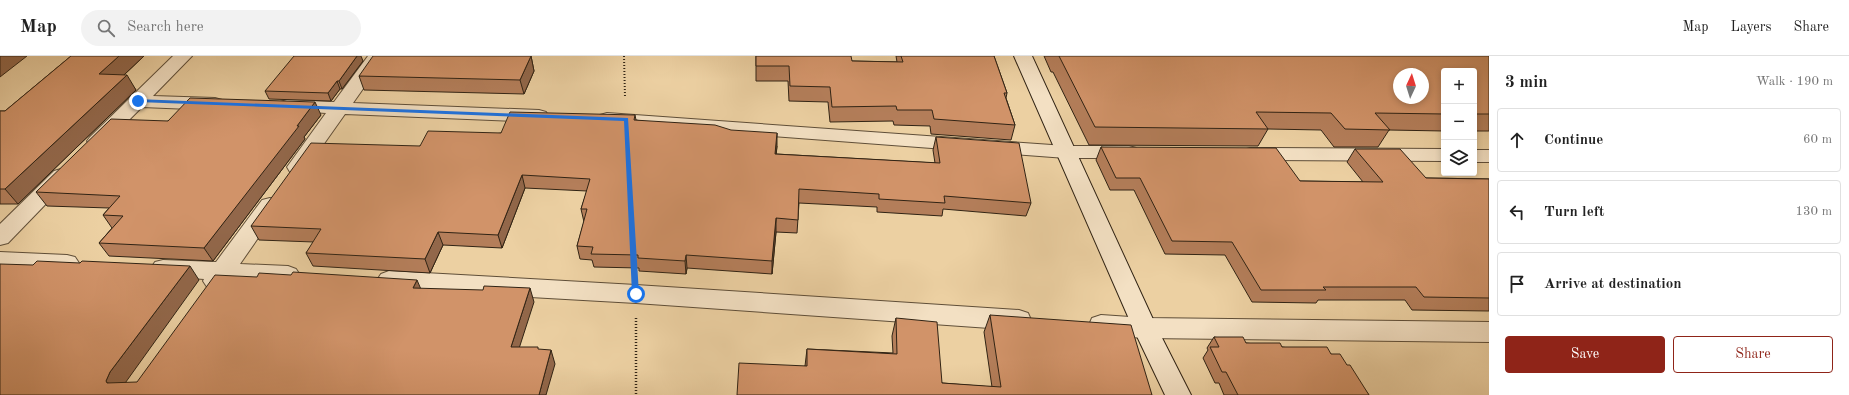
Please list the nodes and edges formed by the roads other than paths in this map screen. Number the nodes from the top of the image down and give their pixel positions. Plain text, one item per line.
1 (183, 56) edge
2 (377, 56) edge
3 (1023, 56) edge
4 (138, 101) junction
5 (231, 104) edge
6 (270, 106) edge
7 (339, 108) junction
8 (556, 117) edge
9 (588, 118) edge
10 (1066, 152) junction
11 (1145, 153) edge
12 (1231, 153) edge
13 (1441, 155) edge
14 (1477, 156) edge
15 (1489, 156) edge
16 (0, 236) edge
17 (0, 260) edge
18 (87, 264) edge
19 (143, 267) edge
20 (222, 271) junction
21 (310, 276) edge
22 (365, 279) edge
23 (204, 296) edge
24 (1042, 321) edge
25 (1082, 324) edge
26 (1146, 328) junction
27 (1489, 332) edge
28 (1178, 395) edge

1 - 4 street
2 - 7 street
3 - 10 street
4 - 5 street
4 - 16 street
6 - 7 street
7 - 8 street
7 - 20 street
9 - 10 street
10 - 11 street
10 - 26 street
12 - 13 street
14 - 15 street
17 - 18 street
19 - 20 street
20 - 21 street
20 - 23 street
22 - 24 street
25 - 26 street
26 - 27 street
26 - 28 street

